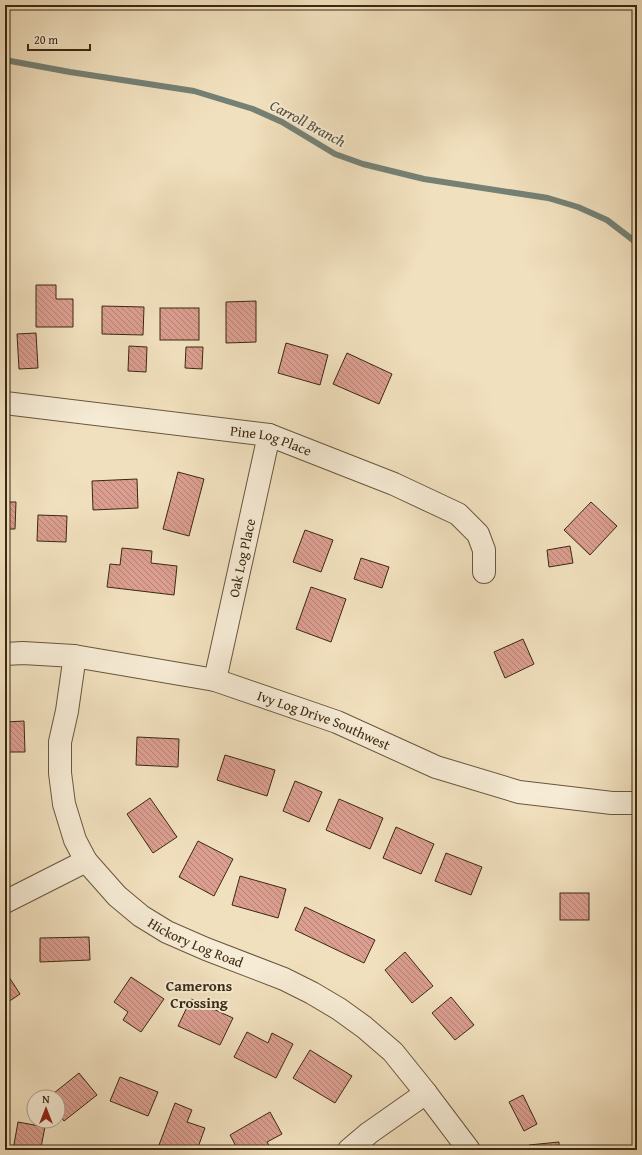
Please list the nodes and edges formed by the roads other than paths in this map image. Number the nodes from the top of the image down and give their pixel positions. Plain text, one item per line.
1 (5, 404) edge
2 (269, 435) junction
3 (484, 572) dead end
4 (5, 654) edge
5 (74, 656) junction
6 (215, 680) junction
7 (637, 803) edge
8 (86, 861) junction
9 (5, 902) edge
10 (426, 1093) junction
11 (349, 1150) edge
12 (469, 1150) edge

1 - 2 street, Pine Log Place
2 - 3 street, Pine Log Place
2 - 6 street, Oak Log Place
4 - 5 street, Ivy Log Drive Southwest
5 - 6 street, Ivy Log Drive Southwest
5 - 8 street, Hickory Log Road
6 - 7 street, Ivy Log Drive Southwest
8 - 9 street
8 - 10 street, Hickory Log Road
10 - 11 street
10 - 12 street, Hickory Log Road

